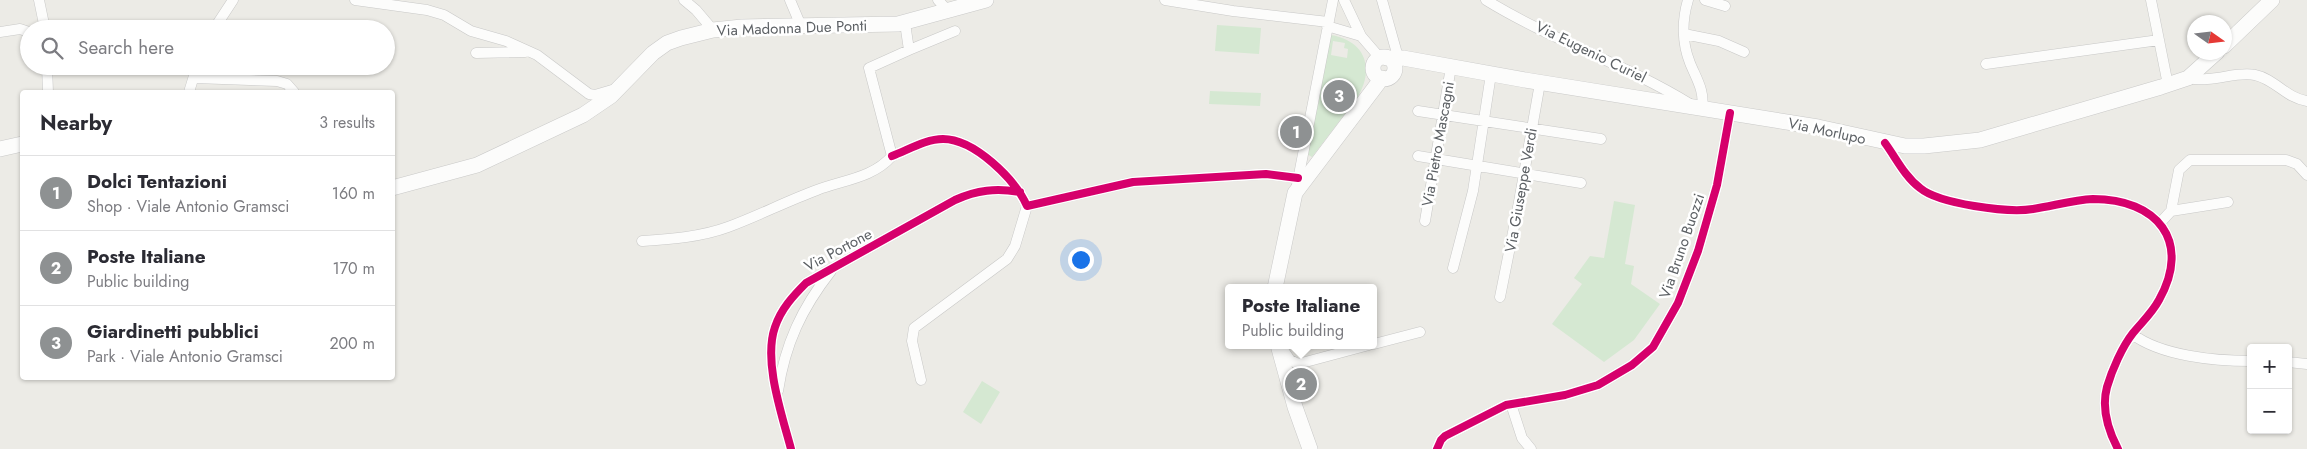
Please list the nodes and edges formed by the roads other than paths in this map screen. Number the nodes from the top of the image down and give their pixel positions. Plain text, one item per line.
1 (39, 0) edge
2 (46, 0) edge
3 (233, 0) edge
4 (355, 0) edge
5 (684, 0) edge
6 (790, 0) edge
7 (986, 0) edge
8 (1165, 0) edge
9 (1382, 0) edge
10 (1486, 0) edge
11 (1501, 0) edge
12 (1688, 0) edge
13 (1705, 0) edge
14 (2151, 0) edge
15 (2272, 0) edge
16 (1345, 3) edge
17 (1332, 4) edge
18 (943, 6) edge
19 (1725, 6) dead end
20 (1514, 14) junction
21 (44, 20) edge
22 (45, 20) edge
23 (220, 20) edge
24 (905, 23) junction
25 (1328, 24) junction
26 (801, 26) junction
27 (20, 30) edge
28 (713, 30) junction
29 (955, 31) dead end
30 (0, 32) edge
31 (1684, 34) junction
32 (1361, 36) junction
33 (2232, 38) edge
34 (2159, 40) junction
35 (909, 50) junction
36 (1744, 52) dead end
37 (476, 53) dead end
38 (537, 55) junction
39 (1388, 58) junction
40 (2209, 60) edge
41 (1422, 62) junction
42 (1986, 64) dead end
43 (1452, 67) junction
44 (1492, 74) junction
45 (47, 75) edge
46 (195, 75) edge
47 (1387, 76) junction
48 (194, 78) junction
49 (2188, 78) junction
50 (1540, 82) junction
51 (2168, 85) junction
52 (620, 88) junction
53 (48, 90) edge
54 (190, 90) edge
55 (292, 90) edge
56 (2307, 101) edge
57 (1698, 108) junction
58 (1418, 112) dead end
59 (1730, 113) junction
60 (1443, 115) junction
61 (1484, 122) junction
62 (1532, 128) junction
63 (1601, 138) dead end
64 (1885, 143) junction
65 (20, 144) edge
66 (0, 149) edge
67 (892, 156) junction
68 (1418, 156) dead end
69 (1436, 159) junction
70 (1477, 166) junction
71 (1524, 174) junction
72 (2307, 174) edge
73 (1581, 183) dead end
74 (1296, 186) junction
75 (395, 187) edge
76 (1020, 192) junction
77 (2228, 202) dead end
78 (1027, 206) junction
79 (2171, 211) junction
80 (1425, 221) dead end
81 (2160, 223) junction
82 (642, 241) dead end
83 (833, 268) junction
84 (1453, 268) dead end
85 (1276, 284) edge
86 (1500, 297) dead end
87 (1420, 332) dead end
88 (2132, 334) junction
89 (1377, 343) edge
90 (1280, 349) edge
91 (1282, 349) edge
92 (1354, 349) edge
93 (2247, 361) edge
94 (2292, 362) edge
95 (2307, 364) edge
96 (921, 380) dead end
97 (778, 397) junction
98 (1512, 404) junction
99 (791, 449) edge
100 (1310, 449) edge
101 (1437, 449) edge
102 (1531, 449) edge
103 (2118, 449) edge

1 - 21 street
2 - 22 street
3 - 23 street
4 - 38 street
5 - 28 street
6 - 26 street
7 - 18 main road, Via Madonna Due Ponti
8 - 25 street
9 - 39 street
10 - 20 street, Via Eugenio Curiel
11 - 20 street
12 - 31 street
13 - 19 street
14 - 34 street
15 - 33 main road
16 - 17 street
16 - 32 street
17 - 25 street
18 - 24 main road, Via Madonna Due Ponti
20 - 57 street, Via Eugenio Curiel
24 - 26 main road, Via Madonna Due Ponti
24 - 35 street
25 - 32 street
25 - 74 street
26 - 28 main road, Via Madonna Due Ponti
27 - 30 street
28 - 52 main road, Via Madonna Due Ponti
29 - 35 street
31 - 36 street
31 - 57 street
32 - 39 street
34 - 42 street
34 - 51 street
35 - 67 street
37 - 38 street
38 - 52 street
39 - 41 main road, Via Morlupo
39 - 47 main road
40 - 49 main road, Via Morlupo
41 - 43 main road, Via Morlupo
41 - 47 main road
43 - 44 main road, Via Morlupo
43 - 60 street, Via Pietro Mascagni
44 - 50 main road, Via Morlupo
44 - 61 street
45 - 53 street
46 - 48 street
47 - 74 main road
48 - 54 street
48 - 55 street
49 - 51 main road, Via Morlupo
49 - 56 street
50 - 57 main road, Via Morlupo
50 - 62 street, Via Giuseppe Verdi
51 - 64 main road, Via Morlupo
52 - 75 main road, Via Madonna Due Ponti
57 - 59 main road, Via Morlupo
58 - 60 street
59 - 64 main road, Via Morlupo
59 - 98 street, Via Bruno Buozzi
60 - 61 street
60 - 69 street, Via Pietro Mascagni
61 - 62 street
61 - 70 street
62 - 63 street
62 - 71 street, Via Giuseppe Verdi
64 - 81 street
65 - 66 main road
67 - 76 street
67 - 82 street
68 - 69 street
69 - 70 street
69 - 80 street, Via Pietro Mascagni
70 - 71 street
70 - 84 street
71 - 73 street
71 - 86 street, Via Giuseppe Verdi
72 - 79 street
74 - 78 street
74 - 85 main road
76 - 78 street
76 - 83 street, Via Portone
77 - 79 street
78 - 96 street
79 - 81 street
81 - 88 street
83 - 97 street
83 - 97 street, Via Portone
87 - 89 street
88 - 93 street
88 - 103 street
90 - 100 main road
91 - 92 street
94 - 95 street
97 - 99 street, Via Portone
98 - 101 street, Via Bruno Buozzi
98 - 102 street

